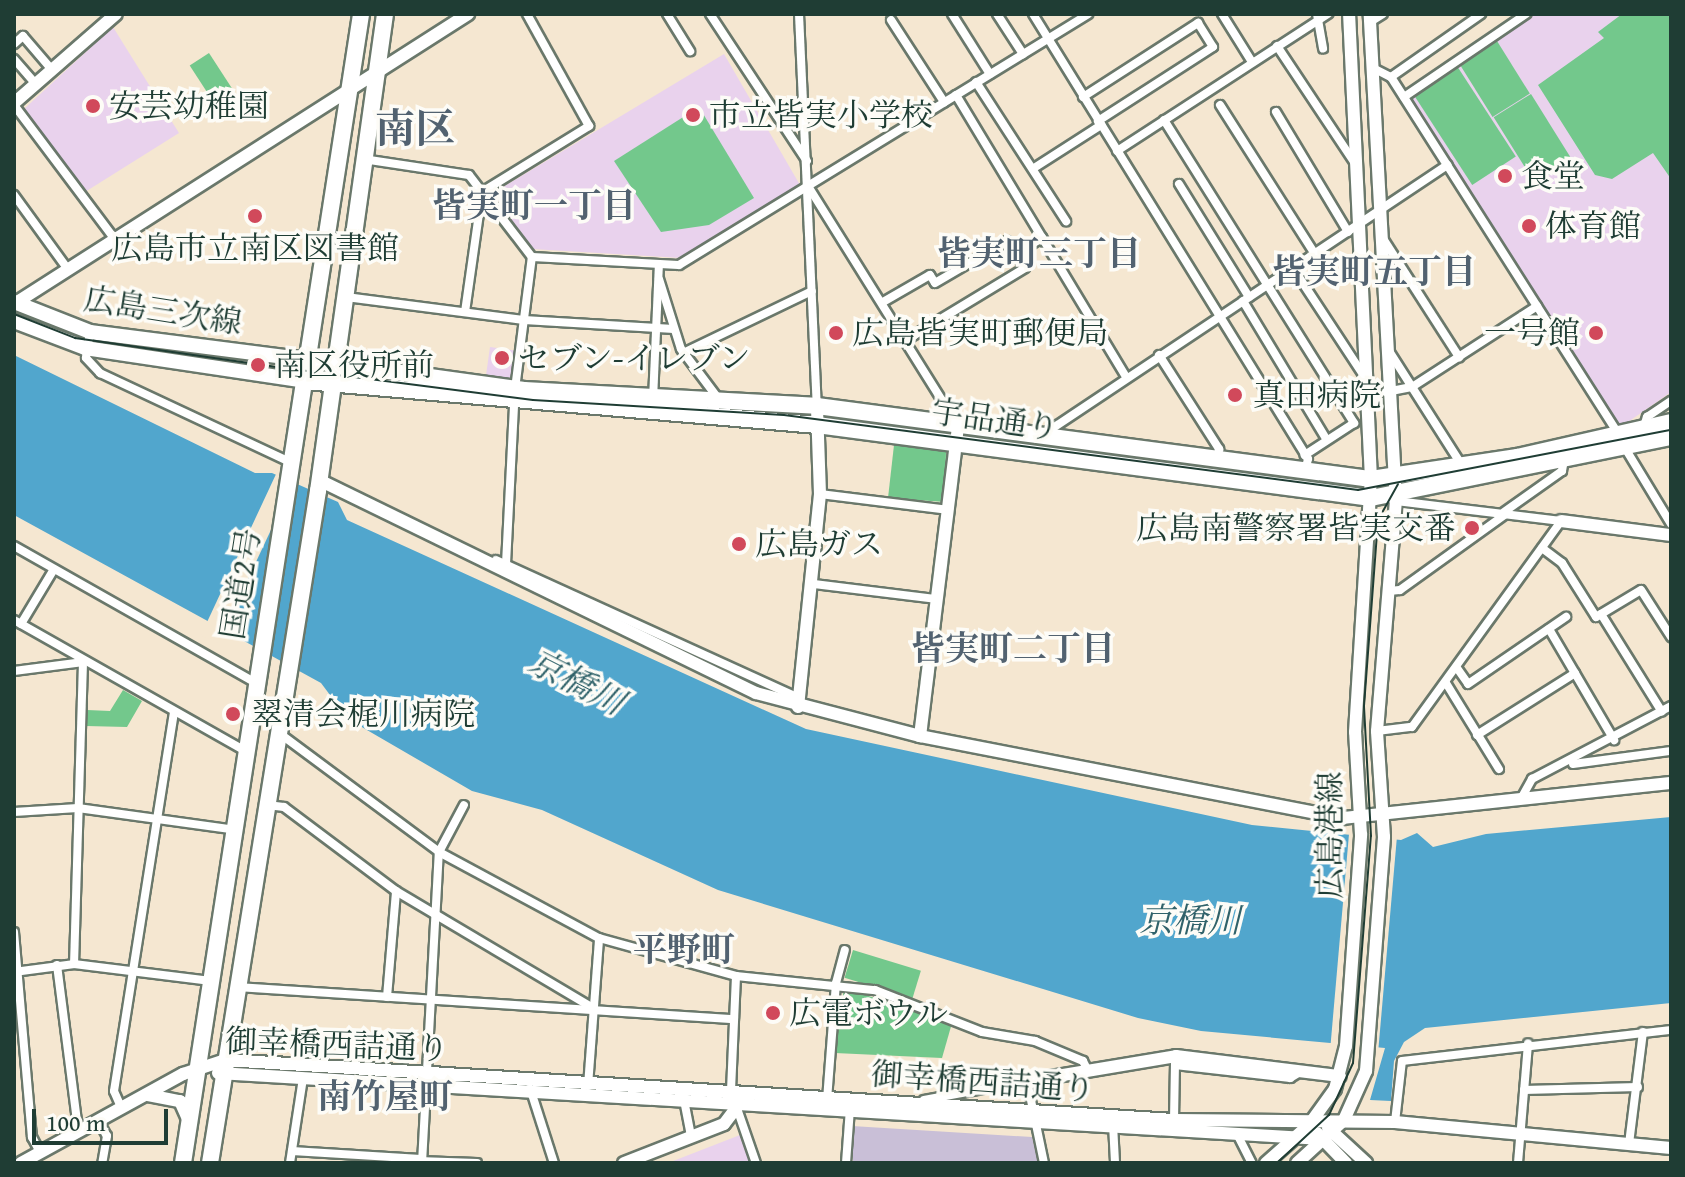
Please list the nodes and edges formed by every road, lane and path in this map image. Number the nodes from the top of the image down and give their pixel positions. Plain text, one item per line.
1 (116, 14) edge
2 (361, 14) edge
3 (385, 14) edge
4 (468, 14) edge
5 (527, 14) edge
6 (667, 14) edge
7 (710, 14) edge
8 (799, 14) edge
9 (952, 14) edge
10 (997, 14) edge
11 (1033, 14) edge
12 (1087, 14) edge
13 (1222, 14) edge
14 (1328, 14) edge
15 (1349, 14) edge
16 (1383, 14) edge
17 (1481, 14) edge
18 (1526, 14) edge
19 (1318, 17) edge
20 (1370, 18) edge
21 (891, 20) dead end
22 (1049, 39) junction
23 (14, 44) edge
24 (1277, 46) junction
25 (1323, 48) dead end
26 (690, 51) dead end
27 (1023, 54) junction
28 (14, 59) edge
29 (1252, 62) junction
30 (1373, 68) junction
31 (52, 70) junction
32 (376, 73) junction
33 (990, 74) junction
34 (1391, 77) junction
35 (32, 80) dead end
36 (976, 82) junction
37 (349, 91) junction
38 (956, 95) junction
39 (1083, 97) junction
40 (1404, 97) junction
41 (944, 102) junction
42 (14, 104) edge
43 (1220, 105) dead end
44 (1276, 112) dead end
45 (1164, 120) junction
46 (1099, 123) junction
47 (1117, 151) junction
48 (363, 159) junction
49 (807, 161) junction
50 (1357, 165) junction
51 (1448, 165) junction
52 (1034, 168) junction
53 (1179, 184) dead end
54 (808, 186) junction
55 (482, 192) junction
56 (14, 195) edge
57 (1379, 212) junction
58 (1066, 221) dead end
59 (1360, 225) junction
60 (1348, 232) junction
61 (1379, 235) junction
62 (114, 238) junction
63 (1042, 238) junction
64 (1016, 254) junction
65 (1315, 254) junction
66 (532, 257) junction
67 (659, 265) junction
68 (67, 268) junction
69 (1293, 268) junction
70 (659, 279) junction
71 (1269, 284) junction
72 (812, 291) junction
73 (341, 297) junction
74 (1246, 299) junction
75 (883, 302) junction
76 (14, 303) edge
77 (1537, 306) junction
78 (465, 312) junction
79 (1221, 316) junction
80 (524, 320) junction
81 (14, 321) edge
82 (657, 328) junction
83 (674, 329) junction
84 (90, 332) junction
85 (906, 340) junction
86 (1384, 344) junction
87 (85, 348) junction
88 (683, 353) junction
89 (1159, 355) junction
90 (1459, 357) junction
91 (308, 360) junction
92 (331, 363) junction
93 (1126, 377) junction
94 (1366, 379) junction
95 (305, 381) junction
96 (330, 383) junction
97 (1412, 387) junction
98 (1386, 392) junction
99 (514, 397) junction
100 (720, 401) junction
101 (1671, 401) edge
102 (653, 406) junction
103 (817, 406) junction
104 (1671, 422) edge
105 (817, 425) junction
106 (1643, 430) junction
107 (957, 434) junction
108 (1671, 437) edge
109 (1042, 438) junction
110 (1327, 440) junction
111 (1622, 442) junction
112 (1305, 455) junction
113 (1564, 460) junction
114 (1217, 461) junction
115 (1463, 466) junction
116 (288, 469) junction
117 (1305, 472) junction
118 (1371, 479) junction
119 (319, 486) junction
120 (1393, 491) junction
121 (349, 493) junction
122 (820, 494) junction
123 (1371, 498) junction
124 (949, 510) junction
125 (1505, 513) junction
126 (1561, 521) junction
127 (1671, 524) edge
128 (1671, 535) edge
129 (14, 546) edge
130 (1542, 548) junction
131 (506, 564) junction
132 (54, 569) junction
133 (814, 584) junction
134 (1388, 591) junction
135 (937, 599) junction
136 (1601, 614) junction
137 (1566, 617) dead end
138 (18, 622) edge
139 (1549, 629) junction
140 (1671, 637) edge
141 (83, 662) junction
142 (1457, 668) junction
143 (14, 671) edge
144 (1575, 673) junction
145 (254, 682) junction
146 (1446, 683) junction
147 (798, 702) junction
148 (1671, 706) edge
149 (1662, 712) junction
150 (174, 714) junction
151 (1377, 731) junction
152 (278, 732) junction
153 (1477, 735) junction
154 (920, 736) junction
155 (1614, 740) junction
156 (1671, 751) edge
157 (249, 753) junction
158 (1566, 765) junction
159 (1499, 769) dead end
160 (1671, 783) edge
161 (1522, 797) junction
162 (264, 804) junction
163 (464, 805) dead end
164 (78, 808) junction
165 (14, 812) edge
166 (1384, 816) junction
167 (1361, 817) junction
168 (156, 819) junction
169 (238, 830) junction
170 (439, 852) junction
171 (396, 891) junction
172 (436, 914) junction
173 (14, 932) edge
174 (599, 938) junction
175 (845, 950) dead end
176 (74, 964) junction
177 (57, 965) junction
178 (132, 969) junction
179 (16, 972) edge
180 (736, 976) junction
181 (211, 981) junction
182 (836, 983) junction
183 (236, 987) junction
184 (387, 997) junction
185 (428, 1000) junction
186 (594, 1008) junction
187 (734, 1019) junction
188 (1671, 1030) edge
189 (1643, 1032) junction
190 (1528, 1043) junction
191 (1175, 1060) junction
192 (225, 1067) junction
193 (199, 1070) junction
194 (1088, 1071) junction
195 (1340, 1076) junction
196 (303, 1078) junction
197 (422, 1078) junction
198 (1027, 1081) junction
199 (531, 1085) junction
200 (1638, 1087) junction
201 (588, 1089) junction
202 (1524, 1090) junction
203 (731, 1091) junction
204 (145, 1095) junction
205 (684, 1100) junction
206 (912, 1103) junction
207 (739, 1104) junction
208 (827, 1104) junction
209 (850, 1105) junction
210 (121, 1107) junction
211 (1029, 1111) junction
212 (98, 1120) junction
213 (1174, 1120) junction
214 (1344, 1120) junction
215 (1113, 1122) junction
216 (1395, 1122) junction
217 (1040, 1124) junction
218 (1309, 1125) junction
219 (1334, 1129) junction
220 (78, 1130) junction
221 (189, 1130) junction
222 (1519, 1131) junction
223 (1238, 1136) junction
224 (691, 1137) junction
225 (1294, 1138) junction
226 (1322, 1139) junction
227 (1629, 1144) junction
228 (1671, 1148) edge
229 (292, 1151) junction
230 (40, 1152) junction
231 (419, 1162) edge
232 (21, 1163) edge
233 (102, 1163) edge
234 (183, 1163) edge
235 (210, 1163) edge
236 (290, 1163) edge
237 (477, 1163) edge
238 (554, 1163) edge
239 (624, 1163) edge
240 (756, 1163) edge
241 (846, 1163) edge
242 (1044, 1163) edge
243 (1115, 1163) edge
244 (1252, 1163) edge
245 (1266, 1163) edge
246 (1297, 1163) edge
247 (1346, 1163) edge
248 (1366, 1163) edge
249 (1518, 1163) edge

1 - 31 street
2 - 37 highway, 国道2号
3 - 32 highway, 国道2号
4 - 32 street
5 - 55 street
6 - 26 street
7 - 49 street
8 - 49 street
9 - 33 street
10 - 27 street
11 - 22 street
12 - 22 street
13 - 29 street
14 - 19 street
15 - 50 street, 広島港線
16 - 20 street
17 - 34 street
18 - 40 street
19 - 24 street
19 - 25 street
20 - 30 street, 広島港線
21 - 41 street
22 - 27 street
22 - 39 street
23 - 31 street
24 - 29 street
24 - 50 street
27 - 33 street
28 - 35 street
29 - 45 street
30 - 34 street
30 - 57 street, 広島港線
31 - 42 street
32 - 37 street
32 - 48 highway, 国道2号
33 - 36 street
34 - 40 street
36 - 38 street
36 - 52 street
37 - 62 street
37 - 91 highway, 国道2号
38 - 41 street
38 - 63 street
39 - 46 street
39 - 46 street
40 - 51 street
41 - 54 street
42 - 62 street
43 - 65 street
44 - 60 street
45 - 47 street
45 - 71 street
46 - 47 street
46 - 52 street
47 - 79 street
48 - 55 street
48 - 73 highway, 国道2号
49 - 54 street
50 - 59 street, 広島港線
51 - 57 street
51 - 77 street
52 - 58 street
53 - 74 street
54 - 67 street
54 - 72 street
54 - 75 street
55 - 66 street
55 - 78 street
56 - 68 street
57 - 59 street
57 - 61 street, 広島港線
59 - 60 street
59 - 94 street, 広島港線
60 - 65 street
61 - 86 street, 広島港線
61 - 90 street
62 - 68 street
63 - 64 street
63 - 93 street
64 - 75 street
64 - 85 street
65 - 69 street
66 - 67 street
66 - 80 street
67 - 70 street
68 - 76 street
69 - 71 street
69 - 94 street
70 - 82 street
70 - 83 street
71 - 74 street
71 - 110 street
72 - 88 street
72 - 103 street
73 - 78 street
73 - 92 highway, 国道2号
74 - 79 street
74 - 110 street
75 - 85 street
76 - 84 main road, 広島三次線
77 - 90 street
77 - 111 street
78 - 80 street
79 - 89 street
79 - 112 street
80 - 82 street
80 - 99 street
81 - 87 main road, 広島三次線
82 - 83 street
82 - 102 street
83 - 88 street
84 - 87 street
84 - 91 main road, 広島三次線
85 - 107 street
86 - 97 street
86 - 98 street, 広島港線
87 - 95 main road, 広島三次線
87 - 116 street
88 - 100 street
89 - 93 street
89 - 114 street
90 - 97 street
91 - 92 highway, 宇品通り
91 - 95 highway, 国道2号
92 - 96 highway, 国道2号
92 - 99 highway, 宇品通り
93 - 109 street
94 - 118 street, 広島港線
95 - 96 highway, 宇品通り
95 - 116 highway, 国道2号
96 - 99 highway, 宇品通り
96 - 119 highway, 国道2号
97 - 98 street
97 - 115 street
98 - 120 street, 広島港線
99 - 102 highway, 宇品通り
99 - 131 street
100 - 102 highway, 宇品通り
100 - 103 highway, 宇品通り
101 - 106 street
102 - 105 highway, 宇品通り
103 - 105 street
103 - 107 highway, 宇品通り
104 - 106 highway, 宇品通り
105 - 107 highway, 宇品通り
105 - 122 street
106 - 111 highway, 宇品通り
107 - 109 highway, 宇品通り
107 - 123 highway, 宇品通り
107 - 124 street
108 - 111 highway, 宇品通り
109 - 114 highway, 宇品通り
110 - 112 street
111 - 113 highway, 宇品通り
111 - 115 highway, 宇品通り
111 - 127 street
112 - 117 street
113 - 120 highway, 宇品通り
113 - 125 street
114 - 117 highway, 宇品通り
115 - 120 highway, 宇品通り
116 - 145 highway, 国道2号
117 - 118 highway, 宇品通り
118 - 120 highway, 宇品通り
118 - 123 street, 広島港線
119 - 121 street
119 - 152 highway, 国道2号
120 - 123 highway, 宇品通り
120 - 125 street
120 - 134 street, 広島港線
121 - 131 street
121 - 147 street
122 - 124 street
122 - 133 street
123 - 167 street, 広島港線
124 - 135 street
125 - 126 street
125 - 134 street
126 - 128 street
126 - 130 street
129 - 132 street
130 - 136 street
130 - 142 street
131 - 147 street
132 - 138 street
132 - 145 street
133 - 135 street
133 - 147 street
134 - 151 street, 広島港線
135 - 154 street
136 - 140 street
136 - 149 street
137 - 139 street
138 - 141 street
139 - 142 street
139 - 144 street
141 - 143 street
141 - 150 street
141 - 164 street
142 - 146 street
144 - 153 street
144 - 155 street
145 - 157 highway, 国道2号
146 - 151 street
146 - 153 street
147 - 154 street
148 - 149 street
149 - 155 street
150 - 157 street
150 - 168 street
151 - 166 street, 広島港線
152 - 162 highway, 国道2号
152 - 170 street
153 - 159 street
154 - 167 street
155 - 158 street
156 - 158 street
157 - 169 highway, 国道2号
158 - 161 street
160 - 161 street
161 - 166 street
162 - 171 street
162 - 183 highway, 国道2号
163 - 170 street
164 - 165 street
164 - 168 street
164 - 176 street
166 - 167 street
166 - 214 street, 広島港線
167 - 195 street, 広島港線
168 - 169 street
168 - 178 street
169 - 181 highway, 国道2号
170 - 172 street
170 - 174 street
171 - 172 street
171 - 184 street
172 - 185 street
172 - 186 street
173 - 179 street
174 - 180 street
174 - 186 street
175 - 182 street
176 - 177 street
176 - 178 street
177 - 179 street
177 - 220 street
178 - 181 street
178 - 210 street
179 - 230 street
180 - 182 street
180 - 187 street
181 - 193 highway, 国道2号
182 - 194 street
182 - 208 street
183 - 184 street
183 - 192 highway, 国道2号
184 - 185 street
185 - 186 street
185 - 197 street
186 - 187 street
186 - 201 street
187 - 203 street
188 - 189 street
189 - 190 street
189 - 200 street
190 - 202 street
190 - 216 street
191 - 194 street
191 - 195 street
191 - 213 street
192 - 193 street, 御幸橋西詰通り
192 - 196 street, 御幸橋西詰通り
192 - 197 street, 御幸橋西詰通り
192 - 235 highway, 国道2号
193 - 204 street, 御幸橋西詰通り
193 - 221 highway, 国道2号
194 - 198 street
195 - 218 street, 広島港線
196 - 197 street, 御幸橋西詰通り
196 - 229 street
197 - 199 street, 御幸橋西詰通り
197 - 231 street
198 - 206 street
198 - 211 street
199 - 201 street, 御幸橋西詰通り
199 - 238 street
200 - 202 street
200 - 227 street
201 - 203 street, 御幸橋西詰通り
201 - 205 street, 御幸橋西詰通り
202 - 222 street
203 - 207 street
203 - 208 street, 御幸橋西詰通り
204 - 210 street, 御幸橋西詰通り
204 - 221 street
205 - 207 street, 御幸橋西詰通り
205 - 224 street
206 - 209 street, 御幸橋西詰通り
206 - 211 street, 御幸橋西詰通り
207 - 208 street, 御幸橋西詰通り
207 - 224 street
207 - 240 street
208 - 209 street, 御幸橋西詰通り
209 - 217 street, 御幸橋西詰通り
209 - 241 street
210 - 212 street, 御幸橋西詰通り
211 - 215 street, 御幸橋西詰通り
211 - 217 street
212 - 220 street, 御幸橋西詰通り
212 - 233 street
213 - 215 street, 御幸橋西詰通り
213 - 218 street, 御幸橋西詰通り
214 - 216 street
214 - 218 street
214 - 219 street, 広島港線
215 - 217 street, 御幸橋西詰通り
215 - 223 street, 御幸橋西詰通り
215 - 243 street
216 - 222 street
217 - 242 street
218 - 219 street
218 - 225 street, 広島港線
218 - 226 street
219 - 226 street, 広島港線
219 - 248 street
220 - 230 street, 御幸橋西詰通り
221 - 234 highway, 国道2号
222 - 227 street
222 - 249 street
223 - 225 street, 御幸橋西詰通り
223 - 244 street
224 - 239 street
225 - 226 street, 御幸橋西詰通り
225 - 245 street, 広島港線
226 - 246 street, 広島港線
226 - 247 street
227 - 228 street
229 - 231 street
229 - 236 street
230 - 232 street, 御幸橋西詰通り
231 - 237 street

